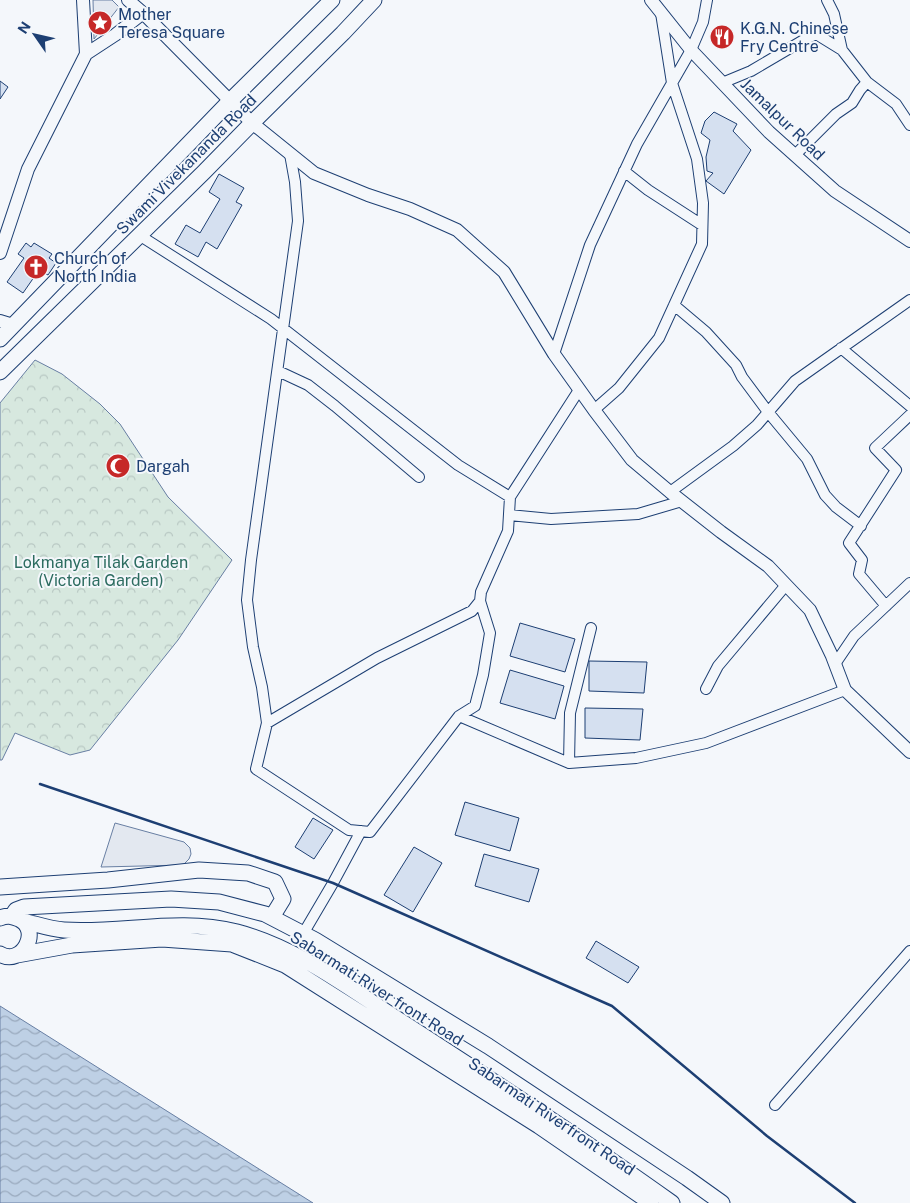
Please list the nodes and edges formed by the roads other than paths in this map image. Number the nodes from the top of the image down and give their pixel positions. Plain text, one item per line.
1 (83, 0) edge
2 (332, 0) edge
3 (374, 0) edge
4 (651, 0) edge
5 (707, 0) edge
6 (827, 0) edge
7 (133, 1) edge
8 (144, 13) junction
9 (661, 14) junction
10 (691, 50) junction
11 (842, 50) junction
12 (86, 54) junction
13 (868, 82) junction
14 (672, 83) junction
15 (722, 83) junction
16 (230, 101) junction
17 (252, 123) junction
18 (910, 125) edge
19 (290, 154) junction
20 (795, 155) junction
21 (624, 171) junction
22 (702, 225) junction
23 (139, 236) junction
24 (910, 242) edge
25 (0, 253) edge
26 (910, 300) edge
27 (674, 305) junction
28 (6, 323) edge
29 (284, 329) junction
30 (0, 339) edge
31 (841, 348) junction
32 (554, 354) junction
33 (278, 371) junction
34 (0, 372) edge
35 (579, 390) junction
36 (910, 406) edge
37 (594, 410) junction
38 (768, 412) junction
39 (910, 415) edge
40 (419, 477) dead end
41 (670, 492) junction
42 (510, 497) junction
43 (682, 501) junction
44 (509, 514) junction
45 (861, 526) junction
46 (910, 583) edge
47 (786, 585) junction
48 (480, 601) junction
49 (886, 606) junction
50 (591, 628) dead end
51 (835, 664) junction
52 (706, 689) dead end
53 (845, 690) junction
54 (459, 716) junction
55 (267, 723) junction
56 (910, 752) edge
57 (569, 763) junction
58 (361, 831) junction
59 (0, 886) edge
60 (8, 917) edge
61 (272, 918) junction
62 (303, 934) junction
63 (910, 951) edge
64 (0, 954) edge
65 (17, 955) junction
66 (775, 1105) dead end
67 (651, 1203) edge
68 (672, 1203) edge
69 (722, 1203) edge

1 - 12 street
2 - 16 main road
3 - 17 main road, Swami Vivekananda Road
4 - 9 street, Jamalpur Road
5 - 10 street
6 - 11 street
7 - 8 street
8 - 12 street
8 - 16 street
9 - 10 street, Jamalpur Road
9 - 14 street
10 - 14 street
10 - 15 street, Jamalpur Road
11 - 13 street
11 - 15 street
12 - 25 street
13 - 18 street
13 - 20 street
14 - 21 street
14 - 22 street
15 - 20 street, Jamalpur Road
16 - 17 street
16 - 28 main road
17 - 19 street
17 - 23 main road, Swami Vivekananda Road
19 - 29 street
19 - 32 street
20 - 24 street, Jamalpur Road
21 - 22 street
21 - 32 street
22 - 27 street
23 - 29 street
23 - 34 main road, Swami Vivekananda Road
26 - 31 street
27 - 37 street
27 - 38 street
28 - 30 main road
29 - 33 street
29 - 42 street
31 - 36 street
31 - 38 street
32 - 35 street
33 - 40 street
33 - 55 street
35 - 37 street
35 - 42 street
37 - 41 street
38 - 41 street
38 - 45 street
39 - 45 street
41 - 43 street
42 - 44 street
43 - 44 street
43 - 47 street
44 - 48 street
45 - 49 street
46 - 49 street
47 - 51 street
47 - 52 street
48 - 54 street
48 - 55 street
49 - 51 street
50 - 57 street
51 - 53 street
53 - 56 street
53 - 57 street
54 - 57 street
54 - 58 street
55 - 58 street
58 - 62 street
59 - 61 main road
60 - 61 main road
60 - 65 main road
60 - 68 main road, Sabarmati River front Road
61 - 62 main road
62 - 69 main road
63 - 66 street
64 - 65 main road, Sabarmati Riverfront Road
65 - 67 main road, Sabarmati Riverfront Road

